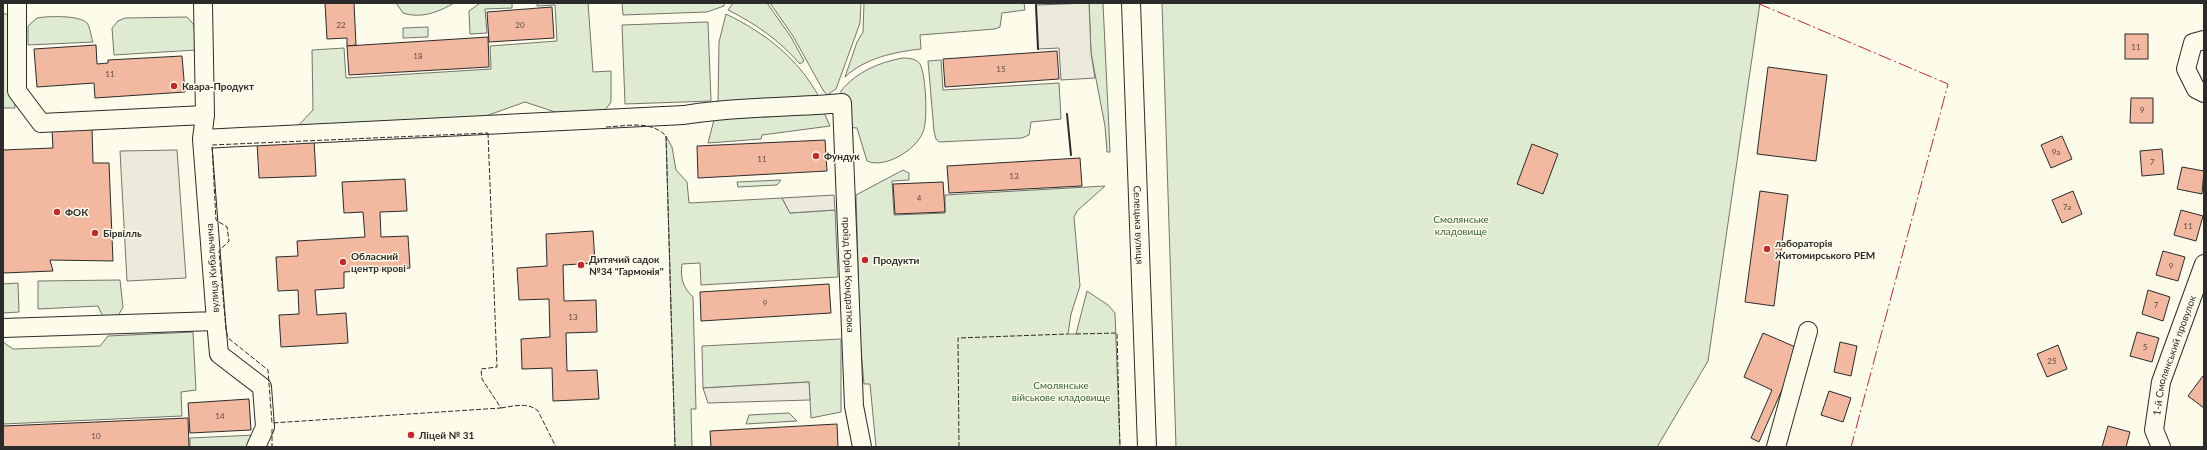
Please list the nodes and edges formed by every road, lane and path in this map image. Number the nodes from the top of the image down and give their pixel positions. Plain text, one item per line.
1 (17, 3) edge
2 (203, 3) edge
3 (1131, 3) edge
4 (2204, 40) edge
5 (2204, 92) edge
6 (205, 115) junction
7 (202, 139) junction
8 (2204, 264) edge
9 (216, 321) junction
10 (3, 328) edge
11 (1808, 331) dead end
12 (256, 447) edge
13 (862, 447) edge
14 (1147, 447) edge
15 (1776, 447) edge
16 (2161, 447) edge

1 - 6 street
2 - 6 street, вулиця Кибальчича
3 - 14 street, Селецька вулиця
4 - 5 street
6 - 7 street, вулиця Кибальчича
7 - 9 street, вулиця Кибальчича
7 - 13 street, проїзд Юрія Кондратюка
8 - 16 street, 1-й Смолянський провулок
9 - 10 street, вулиця Кибальчича
9 - 12 street
11 - 15 street

